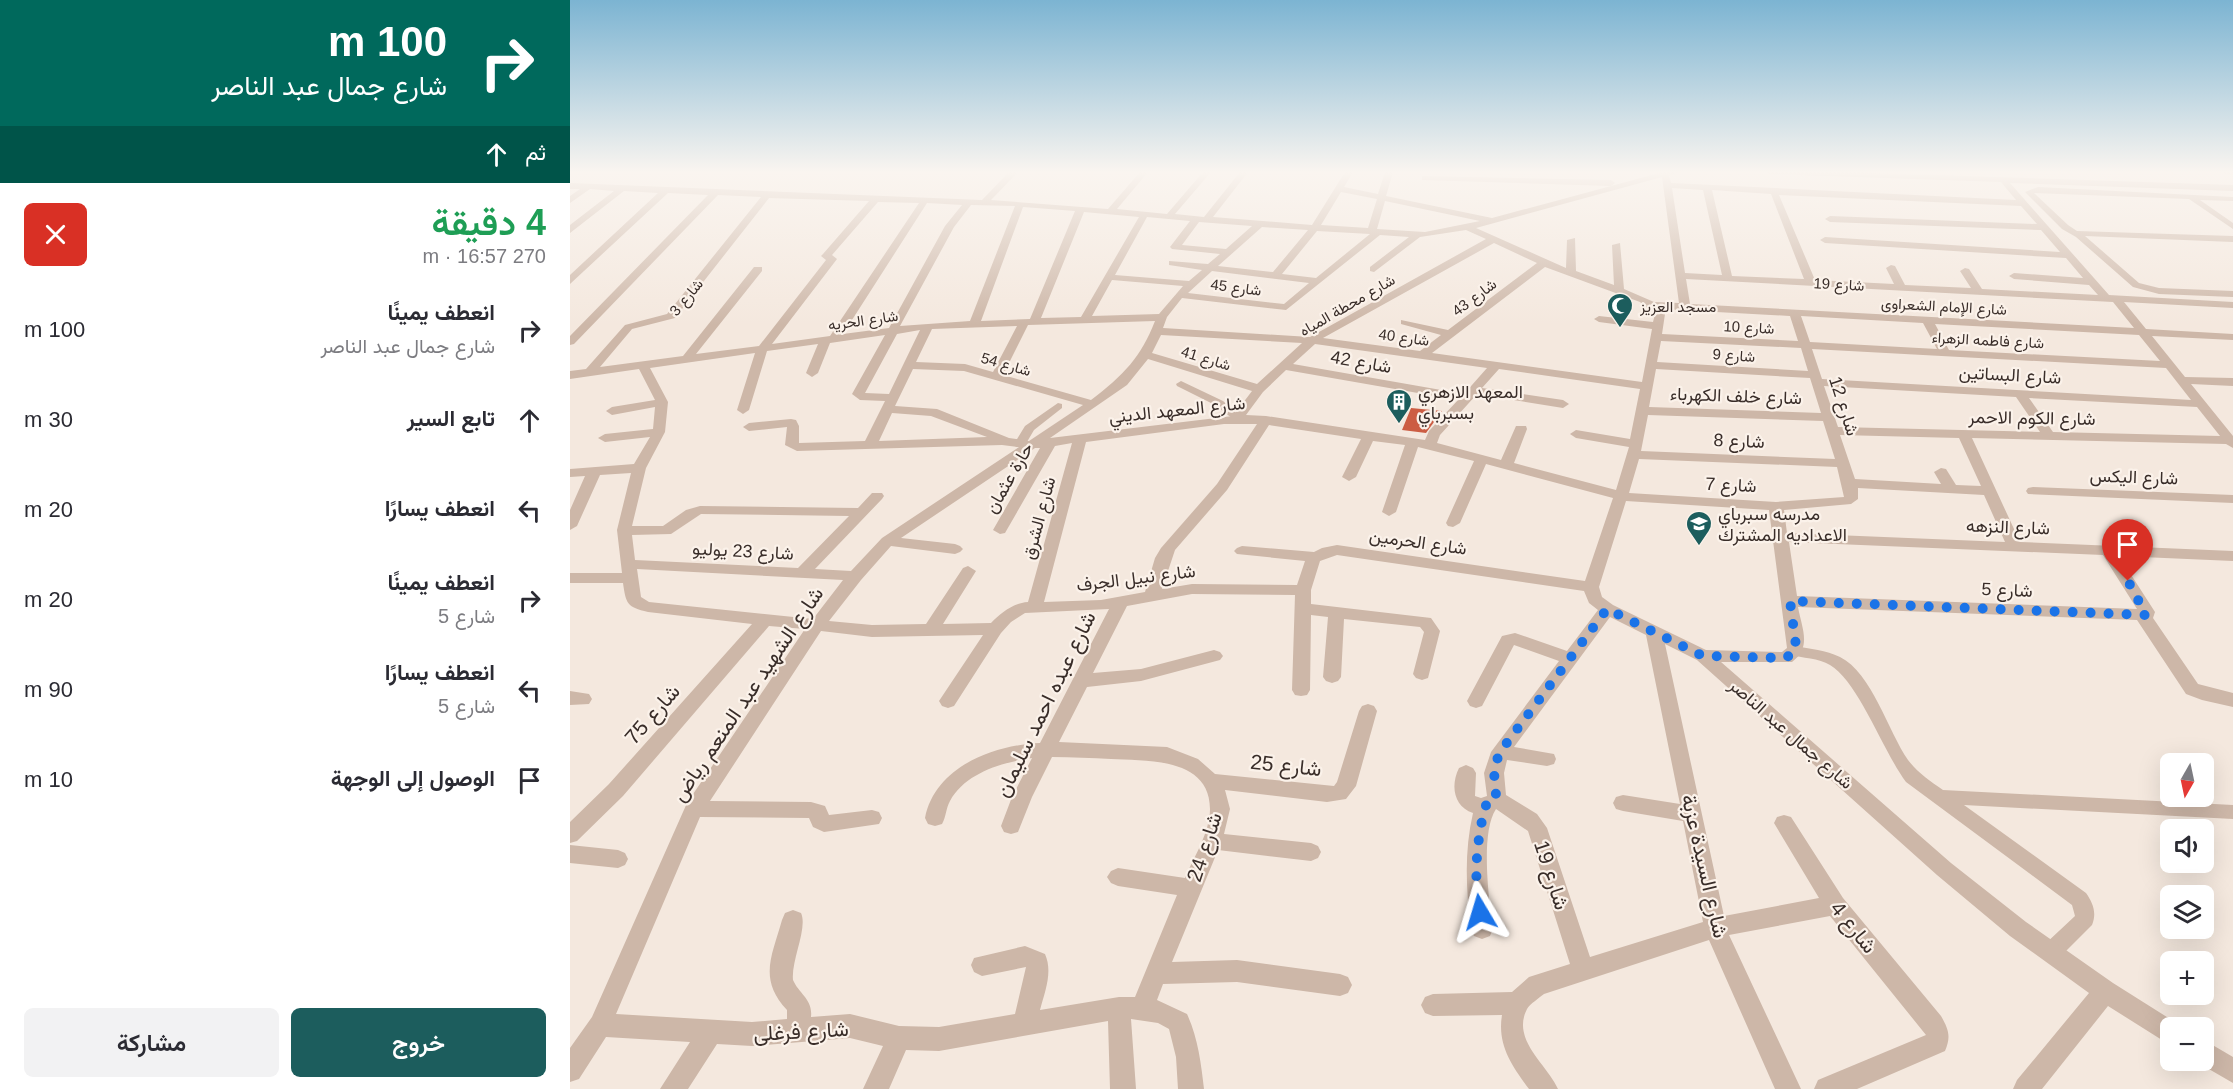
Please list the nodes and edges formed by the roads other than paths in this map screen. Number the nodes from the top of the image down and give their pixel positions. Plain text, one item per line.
1 (631, 223) edge
2 (686, 223) edge
3 (745, 223) edge
4 (855, 223) edge
5 (909, 223) edge
6 (952, 223) edge
7 (1013, 223) edge
8 (1073, 223) edge
9 (1139, 223) edge
10 (1198, 223) edge
11 (1249, 223) edge
12 (1318, 223) edge
13 (1377, 223) edge
14 (1483, 223) edge
15 (1675, 223) edge
16 (1715, 223) edge
17 (1787, 223) edge
18 (1946, 223) edge
19 (2040, 223) edge
20 (2061, 223) edge
21 (1260, 224) junction
22 (2043, 226) junction
23 (1315, 227) junction
24 (1467, 227) junction
25 (1375, 231) junction
26 (1417, 235) junction
27 (2086, 236) junction
28 (1492, 240) junction
29 (1572, 240) dead end
30 (1825, 240) dead end
31 (2229, 241) edge
32 (1617, 245) dead end
33 (1227, 252) junction
34 (2100, 254) junction
35 (2068, 255) junction
36 (1172, 262) dead end
37 (1544, 263) junction
38 (1210, 267) junction
39 (1374, 268) dead end
40 (1891, 268) dead end
41 (758, 269) dead end
42 (1965, 271) dead end
43 (1571, 273) junction
44 (1109, 276) junction
45 (1275, 276) junction
46 (1681, 276) junction
47 (2014, 276) dead end
48 (1728, 278) junction
49 (570, 281) edge
50 (1318, 281) junction
51 (2091, 282) junction
52 (1811, 283) junction
53 (1190, 284) junction
54 (1901, 287) junction
55 (1619, 291) junction
56 (1978, 291) junction
57 (2233, 294) edge
58 (1179, 295) junction
59 (2111, 299) junction
60 (1649, 302) junction
61 (2233, 305) edge
62 (1685, 306) junction
63 (1795, 313) junction
64 (1161, 316) junction
65 (1085, 319) junction
66 (1599, 319) dead end
67 (1927, 320) junction
68 (1030, 321) junction
69 (1405, 322) dead end
70 (975, 323) junction
71 (928, 326) junction
72 (895, 330) junction
73 (1155, 331) junction
74 (1657, 332) junction
75 (2143, 332) junction
76 (1450, 334) junction
77 (2233, 337) edge
78 (830, 339) junction
79 (1312, 340) junction
80 (570, 342) edge
81 (1805, 344) junction
82 (762, 349) junction
83 (1945, 352) junction
84 (1146, 355) junction
85 (1422, 355) junction
86 (684, 361) junction
87 (909, 365) junction
88 (1496, 365) junction
89 (1651, 365) junction
90 (2170, 365) junction
91 (643, 366) junction
92 (1283, 366) junction
93 (590, 373) junction
94 (812, 373) dead end
95 (570, 375) edge
96 (996, 377) junction
97 (1816, 378) junction
98 (2181, 380) junction
99 (2233, 382) edge
100 (1181, 384) dead end
101 (1647, 386) junction
102 (1258, 389) junction
103 (1472, 394) junction
104 (2020, 394) junction
105 (662, 402) junction
106 (891, 403) junction
107 (1093, 404) junction
108 (1563, 404) dead end
109 (2201, 404) junction
110 (1058, 406) dead end
111 (743, 410) dead end
112 (612, 411) dead end
113 (1642, 411) junction
114 (1828, 417) junction
115 (1237, 419) junction
116 (1266, 420) junction
117 (749, 427) dead end
118 (1521, 429) dead end
119 (1833, 431) junction
120 (660, 432) junction
121 (1576, 434) dead end
122 (1964, 434) junction
123 (1369, 436) junction
124 (2049, 436) junction
125 (605, 438) dead end
126 (1080, 440) junction
127 (2231, 440) edge
128 (1413, 442) junction
129 (1020, 444) junction
130 (1049, 444) junction
131 (1430, 445) junction
132 (870, 446) junction
133 (1635, 449) junction
134 (1482, 459) junction
135 (1843, 463) junction
136 (1506, 465) junction
137 (639, 468) junction
138 (594, 472) junction
139 (1941, 472) dead end
140 (570, 473) edge
141 (1349, 477) dead end
142 (1849, 483) junction
143 (1951, 489) junction
144 (1989, 491) junction
145 (2033, 491) dead end
146 (877, 496) dead end
147 (1621, 496) junction
148 (2233, 499) edge
149 (1776, 506) junction
150 (861, 512) junction
151 (1389, 512) dead end
152 (1453, 523) dead end
153 (570, 526) edge
154 (624, 530) junction
155 (1000, 530) dead end
156 (1780, 537) junction
157 (887, 541) junction
158 (2015, 547) junction
159 (956, 549) dead end
160 (1242, 551) dead end
161 (2108, 551) junction
162 (2233, 556) edge
163 (1314, 557) junction
164 (629, 571) junction
165 (968, 571) dead end
166 (801, 574) junction
167 (855, 576) junction
168 (570, 578) edge
169 (1591, 587) junction
170 (1303, 590) junction
171 (1152, 595) junction
172 (1790, 601) junction
173 (1121, 602) junction
174 (1035, 606) junction
175 (1304, 609) junction
176 (1607, 609) junction
177 (1336, 612) junction
178 (2143, 616) junction
179 (765, 620) junction
180 (817, 625) junction
181 (994, 629) junction
182 (931, 630) junction
183 (1654, 632) junction
184 (1795, 651) junction
185 (1214, 656) dead end
186 (1703, 656) junction
187 (1570, 657) junction
188 (1422, 674) dead end
189 (1332, 677) dead end
190 (1080, 681) junction
191 (1301, 690) dead end
192 (2233, 700) edge
193 (948, 701) dead end
194 (1476, 701) dead end
195 (1368, 711) dead end
196 (1046, 749) junction
197 (1500, 752) junction
198 (1547, 759) dead end
199 (1466, 773) dead end
200 (1211, 781) junction
201 (1938, 797) junction
202 (1491, 803) junction
203 (1623, 803) dead end
204 (694, 809) junction
205 (2233, 812) edge
206 (1691, 814) junction
207 (872, 818) dead end
208 (935, 818) dead end
209 (1784, 823) dead end
210 (1011, 826) dead end
211 (570, 835) edge
212 (1211, 841) junction
213 (1311, 852) dead end
214 (570, 854) edge
215 (618, 859) dead end
216 (1118, 877) dead end
217 (1192, 888) junction
218 (1835, 905) junction
219 (793, 920) dead end
220 (1715, 928) junction
221 (1482, 929) dead end
222 (2051, 952) junction
223 (982, 965) dead end
224 (1582, 970) junction
225 (1156, 973) junction
226 (1340, 985) dead end
227 (2105, 991) junction
228 (1516, 1003) junction
229 (1433, 1005) dead end
230 (1130, 1008) junction
231 (1025, 1023) junction
232 (600, 1025) junction
233 (2160, 1026) edge
234 (794, 1032) junction
235 (710, 1033) junction
236 (899, 1038) junction
237 (2214, 1059) edge
238 (570, 1070) edge
239 (2233, 1071) edge
240 (673, 1089) edge
241 (876, 1089) edge
242 (1123, 1089) edge
243 (1191, 1089) edge
244 (1545, 1089) edge
245 (1788, 1089) edge
246 (1827, 1089) edge
247 (2026, 1089) edge

1 - 49 street
2 - 80 street
3 - 93 street, شارع 3
4 - 82 street
5 - 78 street
6 - 72 street
7 - 70 street
8 - 68 street
9 - 44 street
10 - 33 street
11 - 21 street
12 - 23 street
13 - 25 street
14 - 24 street
15 - 46 street
16 - 48 street
17 - 52 street
18 - 22 street
19 - 22 street
20 - 27 lane
21 - 23 street
21 - 33 street, شارع الشهيد عبد المنعم رياض
22 - 35 street
23 - 25 street
23 - 45 street
24 - 26 street
24 - 28 street, شارع الإمام الشعراوى
25 - 26 street
25 - 50 street
26 - 39 street
27 - 31 lane
27 - 34 lane
27 - 34 lane
28 - 37 street, شارع الإمام الشعراوى
28 - 79 street, شارع محطة المياه
29 - 43 street
30 - 35 street
32 - 55 street
33 - 38 street, شارع الشهيد عبد المنعم رياض
34 - 57 lane
35 - 51 street
36 - 38 street
37 - 43 street, شارع الإمام الشعراوى
37 - 76 street, شارع 43
38 - 45 street
38 - 53 street, شارع الشهيد عبد المنعم رياض
40 - 54 street
41 - 86 street
42 - 56 street
43 - 55 street, شارع الإمام الشعراوى
44 - 53 street
44 - 65 street
45 - 50 street
46 - 48 street, شارع 19
46 - 62 street
47 - 51 street
48 - 52 street, شارع 19
50 - 58 street, شارع 45
51 - 59 street
52 - 54 street, شارع 19
53 - 58 street, شارع الشهيد عبد المنعم رياض
54 - 56 street, شارع 19
55 - 60 street, شارع الإمام الشعراوى
56 - 59 street, شارع 19
58 - 64 street, شارع الشهيد عبد المنعم رياض
59 - 61 street
59 - 75 street
60 - 62 street, شارع الإمام الشعراوى
60 - 74 street
62 - 63 street, شارع الإمام الشعراوى
63 - 67 street, شارع الإمام الشعراوى
63 - 81 street, شارع 12
64 - 65 street, شارع الحريه
64 - 73 street, شارع الشهيد عبد المنعم رياض
65 - 68 street, شارع الحريه
66 - 74 street, شارع 10
67 - 75 street, شارع الإمام الشعراوى
67 - 83 street
68 - 70 street, شارع الحريه
68 - 96 street
69 - 76 street
70 - 71 street, شارع الحريه
71 - 72 street, شارع الحريه
71 - 87 street
72 - 78 street, شارع الحريه
72 - 106 street
73 - 79 street, شارع 40
73 - 84 street, شارع الشهيد عبد المنعم رياض
74 - 81 street, شارع 10
74 - 89 street
75 - 77 street, شارع الإمام الشعراوى
75 - 90 street
76 - 85 street, شارع 43
78 - 82 street, شارع الحريه
78 - 94 street
79 - 85 street, شارع 40
79 - 92 street, شارع محطة المياه
81 - 83 street, شارع فاطمه الزهراء
81 - 97 street, شارع 12
82 - 86 street, شارع الحريه
82 - 111 street
83 - 90 street, شارع فاطمه الزهراء
84 - 102 street, شارع 41
84 - 107 street, شارع الشهيد عبد المنعم رياض
85 - 88 street, شارع 40
86 - 91 street, شارع الحريه
87 - 96 street, شارع 54
87 - 106 street
88 - 101 street, شارع 40
88 - 103 street
89 - 97 street, شارع 9
89 - 101 street
90 - 98 street
91 - 93 street, شارع الحريه
91 - 105 street
92 - 102 street, شارع محطة المياه
92 - 103 street, شارع 42
93 - 95 street, شارع الحريه
96 - 107 street, شارع 54
97 - 104 street, شارع البساتين
97 - 114 street, شارع 12
98 - 99 street
98 - 109 street
100 - 115 lane
101 - 113 street
102 - 115 street, شارع محطة المياه
103 - 108 street, شارع 42
103 - 131 street
104 - 109 street, شارع البساتين
104 - 124 street
105 - 112 street
105 - 120 street
106 - 129 street
106 - 132 street
107 - 129 street, شارع الشهيد عبد المنعم رياض
109 - 127 street
110 - 129 lane
113 - 114 street, شارع خلف الكهرباء
113 - 133 street
114 - 119 street, شارع 12
115 - 116 street, شارع المعهد الديني
115 - 126 street, شارع المعهد الديني
116 - 123 street, شارع المعهد الديني
116 - 171 street
117 - 132 street, شارع المعهد الديني
118 - 136 street
119 - 122 street, شارع الكوم الاحمر
119 - 135 street, شارع 12
120 - 125 street
120 - 137 street
121 - 133 street, شارع 8
122 - 124 street, شارع الكوم الاحمر
122 - 144 street
123 - 128 street, شارع المعهد الديني
123 - 141 street
124 - 127 street, شارع الكوم الاحمر
126 - 130 street, شارع المعهد الديني
126 - 174 street, شارع الشرق
128 - 131 street, شارع المعهد الديني
128 - 151 street
129 - 130 street, شارع المعهد الديني
129 - 132 street, شارع المعهد الديني
129 - 157 street, شارع الشهيد عبد المنعم رياض
130 - 155 street, حارة عثمان
131 - 134 street, شارع المعهد الديني
133 - 135 street, شارع 8
133 - 147 street
134 - 136 street, شارع المعهد الديني
134 - 152 street
135 - 142 street, شارع 12
136 - 147 street, شارع المعهد الديني
137 - 138 street
137 - 154 street
138 - 140 street
138 - 153 street
139 - 143 street
142 - 143 street
142 - 149 street, شارع 7
143 - 144 street
144 - 158 street
145 - 148 street, شارع اليكس
146 - 150 street
147 - 149 street, شارع 7
147 - 169 street
149 - 156 street
150 - 154 street
150 - 166 street
154 - 164 street
156 - 158 street, شارع النزهه
156 - 172 street
157 - 159 street
157 - 167 street, شارع الشهيد عبد المنعم رياض
158 - 161 street, شارع النزهه
160 - 163 street, شارع الحرمين
161 - 162 street, شارع النزهه
161 - 178 street
163 - 169 street, شارع الحرمين
163 - 170 street
164 - 166 street, شارع 23 يوليو
164 - 168 street, شارع 23 يوليو
164 - 179 street
165 - 182 street
166 - 167 street, شارع 23 يوليو
167 - 180 street, شارع الشهيد عبد المنعم رياض
169 - 176 street, شارع جمال عبد الناصر
170 - 171 street, شارع نبيل الجرف
170 - 175 street
171 - 173 street, شارع نبيل الجرف
172 - 178 street, شارع 5
172 - 184 street
173 - 174 street, شارع نبيل الجرف
173 - 190 street, شارع عبده احمد سليمان
174 - 181 street, شارع نبيل الجرف
175 - 177 street
175 - 191 street
176 - 183 street, شارع جمال عبد الناصر
176 - 187 street
177 - 188 street
177 - 189 street
178 - 192 street
179 - 180 street
179 - 211 street, شارع 75
180 - 182 street
180 - 204 street, شارع الشهيد عبد المنعم رياض
181 - 182 street
181 - 193 street, شارع نبيل الجرف
183 - 186 street, شارع جمال عبد الناصر
183 - 206 street, شارع السيدة عزبة
184 - 186 street
184 - 201 lane
185 - 190 street
186 - 222 street, شارع جمال عبد الناصر
187 - 194 street
187 - 197 street
190 - 196 street, شارع عبده احمد سليمان
195 - 200 street, شارع 25
196 - 200 street
196 - 208 street
196 - 210 street, شارع عبده احمد سليمان
197 - 198 street
197 - 202 street
199 - 202 street, شارع 19
200 - 212 street, شارع 24
201 - 205 lane
201 - 222 lane
202 - 221 street
202 - 224 street, شارع 19
203 - 206 street
204 - 207 street
204 - 232 street, شارع الشهيد عبد المنعم رياض
206 - 220 street, شارع السيدة عزبة
209 - 218 street, شارع 4
212 - 213 street
212 - 217 street, شارع 24
214 - 215 street
216 - 217 street
217 - 225 street, شارع 24
218 - 220 street
218 - 246 street, شارع 4
219 - 234 street
220 - 224 street
220 - 245 street, شارع السيدة عزبة
222 - 227 street, شارع جمال عبد الناصر
223 - 231 street
224 - 228 street
225 - 226 street
225 - 230 street, شارع 24
227 - 233 street, شارع جمال عبد الناصر
227 - 247 street
228 - 229 street
228 - 244 street
230 - 231 street, شارع فرغلى
230 - 242 street
230 - 243 street
231 - 236 street, شارع فرغلى
232 - 235 street, شارع فرغلى
232 - 238 street, شارع الشهيد عبد المنعم رياض
234 - 235 street, شارع فرغلى
234 - 236 street, شارع فرغلى
235 - 240 street
236 - 241 street
237 - 239 street

